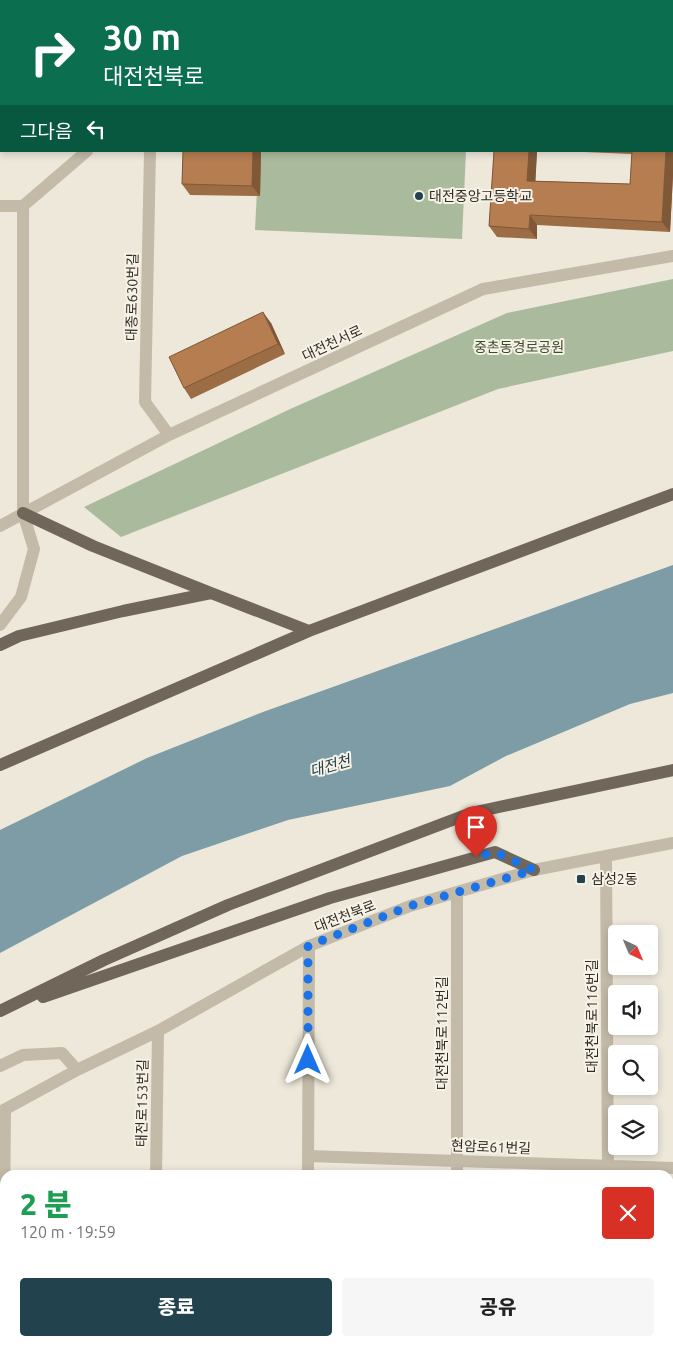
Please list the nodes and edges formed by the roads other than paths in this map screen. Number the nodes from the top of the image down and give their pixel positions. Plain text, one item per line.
1 (86, 152) edge
2 (150, 152) edge
3 (0, 206) edge
4 (23, 206) junction
5 (673, 256) edge
6 (170, 435) junction
7 (673, 494) edge
8 (23, 513) junction
9 (0, 526) edge
10 (211, 593) junction
11 (0, 625) edge
12 (309, 631) junction
13 (0, 645) edge
14 (0, 765) edge
15 (673, 770) edge
16 (673, 843) edge
17 (606, 856) junction
18 (534, 870) junction
19 (457, 892) junction
20 (308, 946) junction
21 (0, 1012) edge
22 (158, 1031) junction
23 (0, 1066) edge
24 (77, 1070) junction
25 (3, 1110) edge
26 (308, 1156) junction
27 (457, 1160) junction
28 (673, 1168) edge
29 (3, 1170) edge
30 (156, 1170) edge
31 (308, 1170) edge
32 (457, 1170) edge
33 (608, 1170) edge

1 - 4 street
2 - 6 street, 대종로630번길
3 - 4 street
4 - 8 street
5 - 6 street, 대전천서로
6 - 8 street, 대전천서로
7 - 12 main road
8 - 9 street, 대전천서로
8 - 10 main road
8 - 11 street
10 - 12 main road
10 - 13 main road
12 - 14 main road
15 - 21 main road
16 - 17 street, 대전천북로
17 - 18 street, 대전천북로
17 - 33 street, 대전천북로116번길
18 - 19 street, 대전천북로
18 - 21 main road
19 - 20 street, 대전천북로
19 - 27 street, 대전천북로112번길
20 - 22 street, 대전천북로
20 - 26 street
22 - 24 street, 대전천북로
22 - 30 street, 태전로153번길
23 - 24 street
24 - 25 street, 대전천북로
25 - 29 street
26 - 27 street, 현암로61번길
26 - 31 street
27 - 32 street, 대전천북로112번길
27 - 33 street, 현암로61번길
28 - 33 street, 현암로61번길

